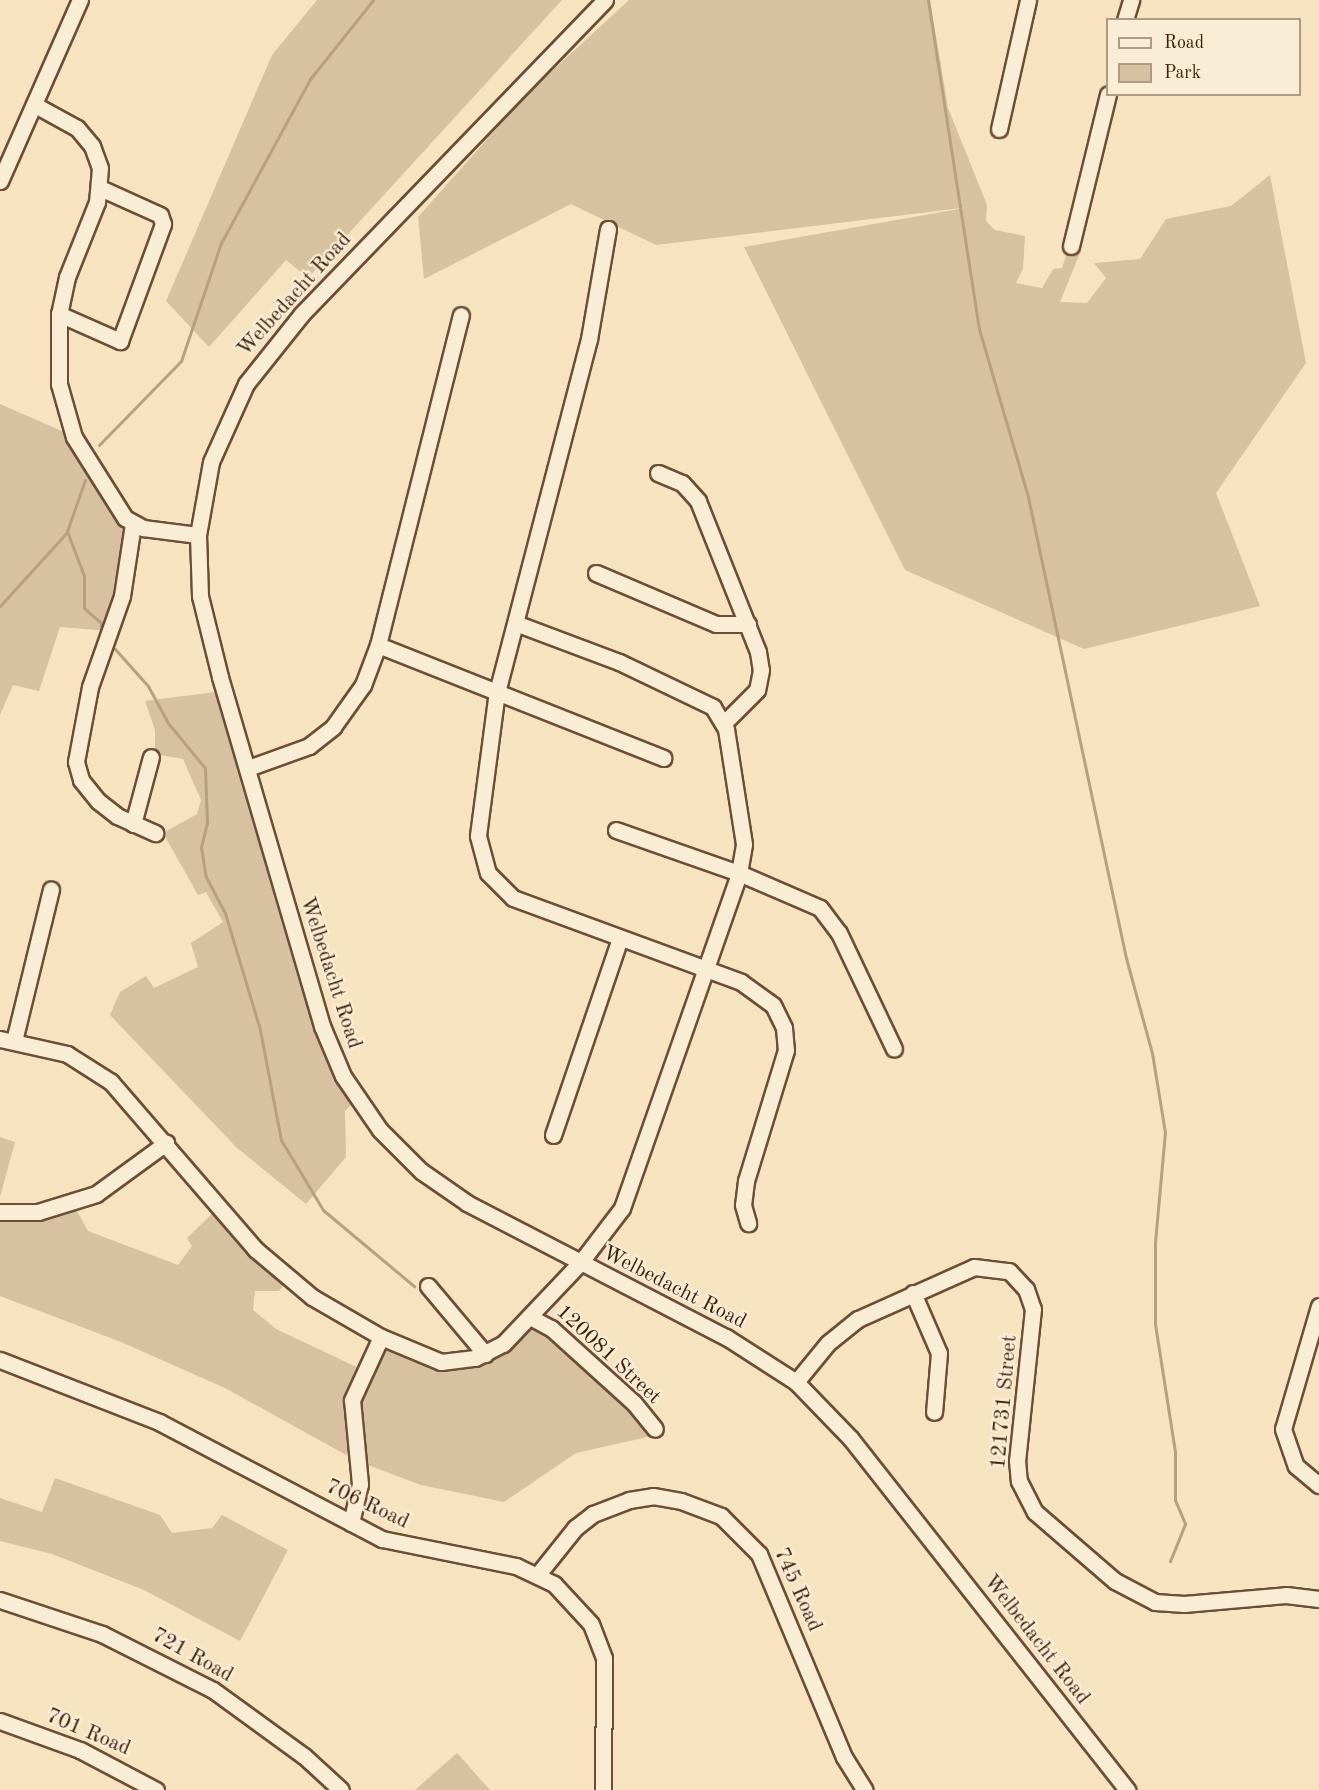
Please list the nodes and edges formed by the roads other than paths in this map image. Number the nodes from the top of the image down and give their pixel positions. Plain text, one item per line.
1 (80, 0) edge
2 (605, 0) edge
3 (1028, 0) edge
4 (1131, 0) edge
5 (1126, 18) edge
6 (1108, 96) edge
7 (35, 105) junction
8 (999, 129) dead end
9 (0, 181) edge
10 (100, 188) junction
11 (608, 229) dead end
12 (1071, 246) dead end
13 (59, 314) junction
14 (461, 315) dead end
15 (658, 473) dead end
16 (133, 524) junction
17 (198, 535) junction
18 (596, 573) dead end
19 (518, 624) junction
20 (748, 624) junction
21 (378, 645) junction
22 (497, 691) junction
23 (724, 723) junction
24 (150, 757) dead end
25 (663, 758) dead end
26 (248, 768) junction
27 (133, 824) junction
28 (616, 830) dead end
29 (155, 833) dead end
30 (739, 873) junction
31 (51, 890) dead end
32 (620, 938) junction
33 (706, 968) junction
34 (7, 1040) edge
35 (894, 1049) dead end
36 (553, 1135) dead end
37 (166, 1143) junction
38 (0, 1212) edge
39 (748, 1223) dead end
40 (580, 1263) junction
41 (428, 1286) dead end
42 (913, 1293) junction
43 (1319, 1306) edge
44 (530, 1317) junction
45 (381, 1337) junction
46 (485, 1354) junction
47 (0, 1360) edge
48 (796, 1382) junction
49 (934, 1412) dead end
50 (655, 1429) dead end
51 (1319, 1485) edge
52 (351, 1523) junction
53 (539, 1573) junction
54 (1319, 1599) edge
55 (0, 1600) edge
56 (0, 1721) edge
57 (156, 1790) edge
58 (341, 1790) edge
59 (603, 1790) edge
60 (865, 1790) edge
61 (1127, 1790) edge

1 - 7 street
2 - 17 street, Welbedacht Road
3 - 8 street
4 - 5 street
6 - 12 street
7 - 9 street
7 - 10 street
10 - 13 street
10 - 13 street
11 - 19 street
13 - 16 street
14 - 21 street
15 - 20 street
16 - 17 street
16 - 27 street
17 - 26 street, Welbedacht Road
18 - 20 street
19 - 22 street
19 - 23 street
20 - 23 street
21 - 22 street
21 - 26 street
22 - 25 street
22 - 32 street
23 - 30 street
24 - 27 street
26 - 40 street, Welbedacht Road
27 - 29 street
28 - 30 street
30 - 33 street
30 - 35 street
31 - 34 street
32 - 33 street
32 - 36 street
33 - 39 street
33 - 40 street
34 - 37 street
37 - 38 street
37 - 45 street
40 - 44 street
40 - 48 street, Welbedacht Road
41 - 46 street
42 - 48 street, 121731 Street
42 - 49 street
42 - 54 street, 121731 Street
43 - 51 street
44 - 46 street
44 - 50 street, 120081 Street
45 - 46 street
45 - 52 street
47 - 52 street, 706 Road
48 - 61 street, Welbedacht Road
52 - 53 street, 706 Road
53 - 59 street, 706 Road
53 - 60 street, 745 Road
55 - 58 street, 721 Road
56 - 57 street, 701 Road

